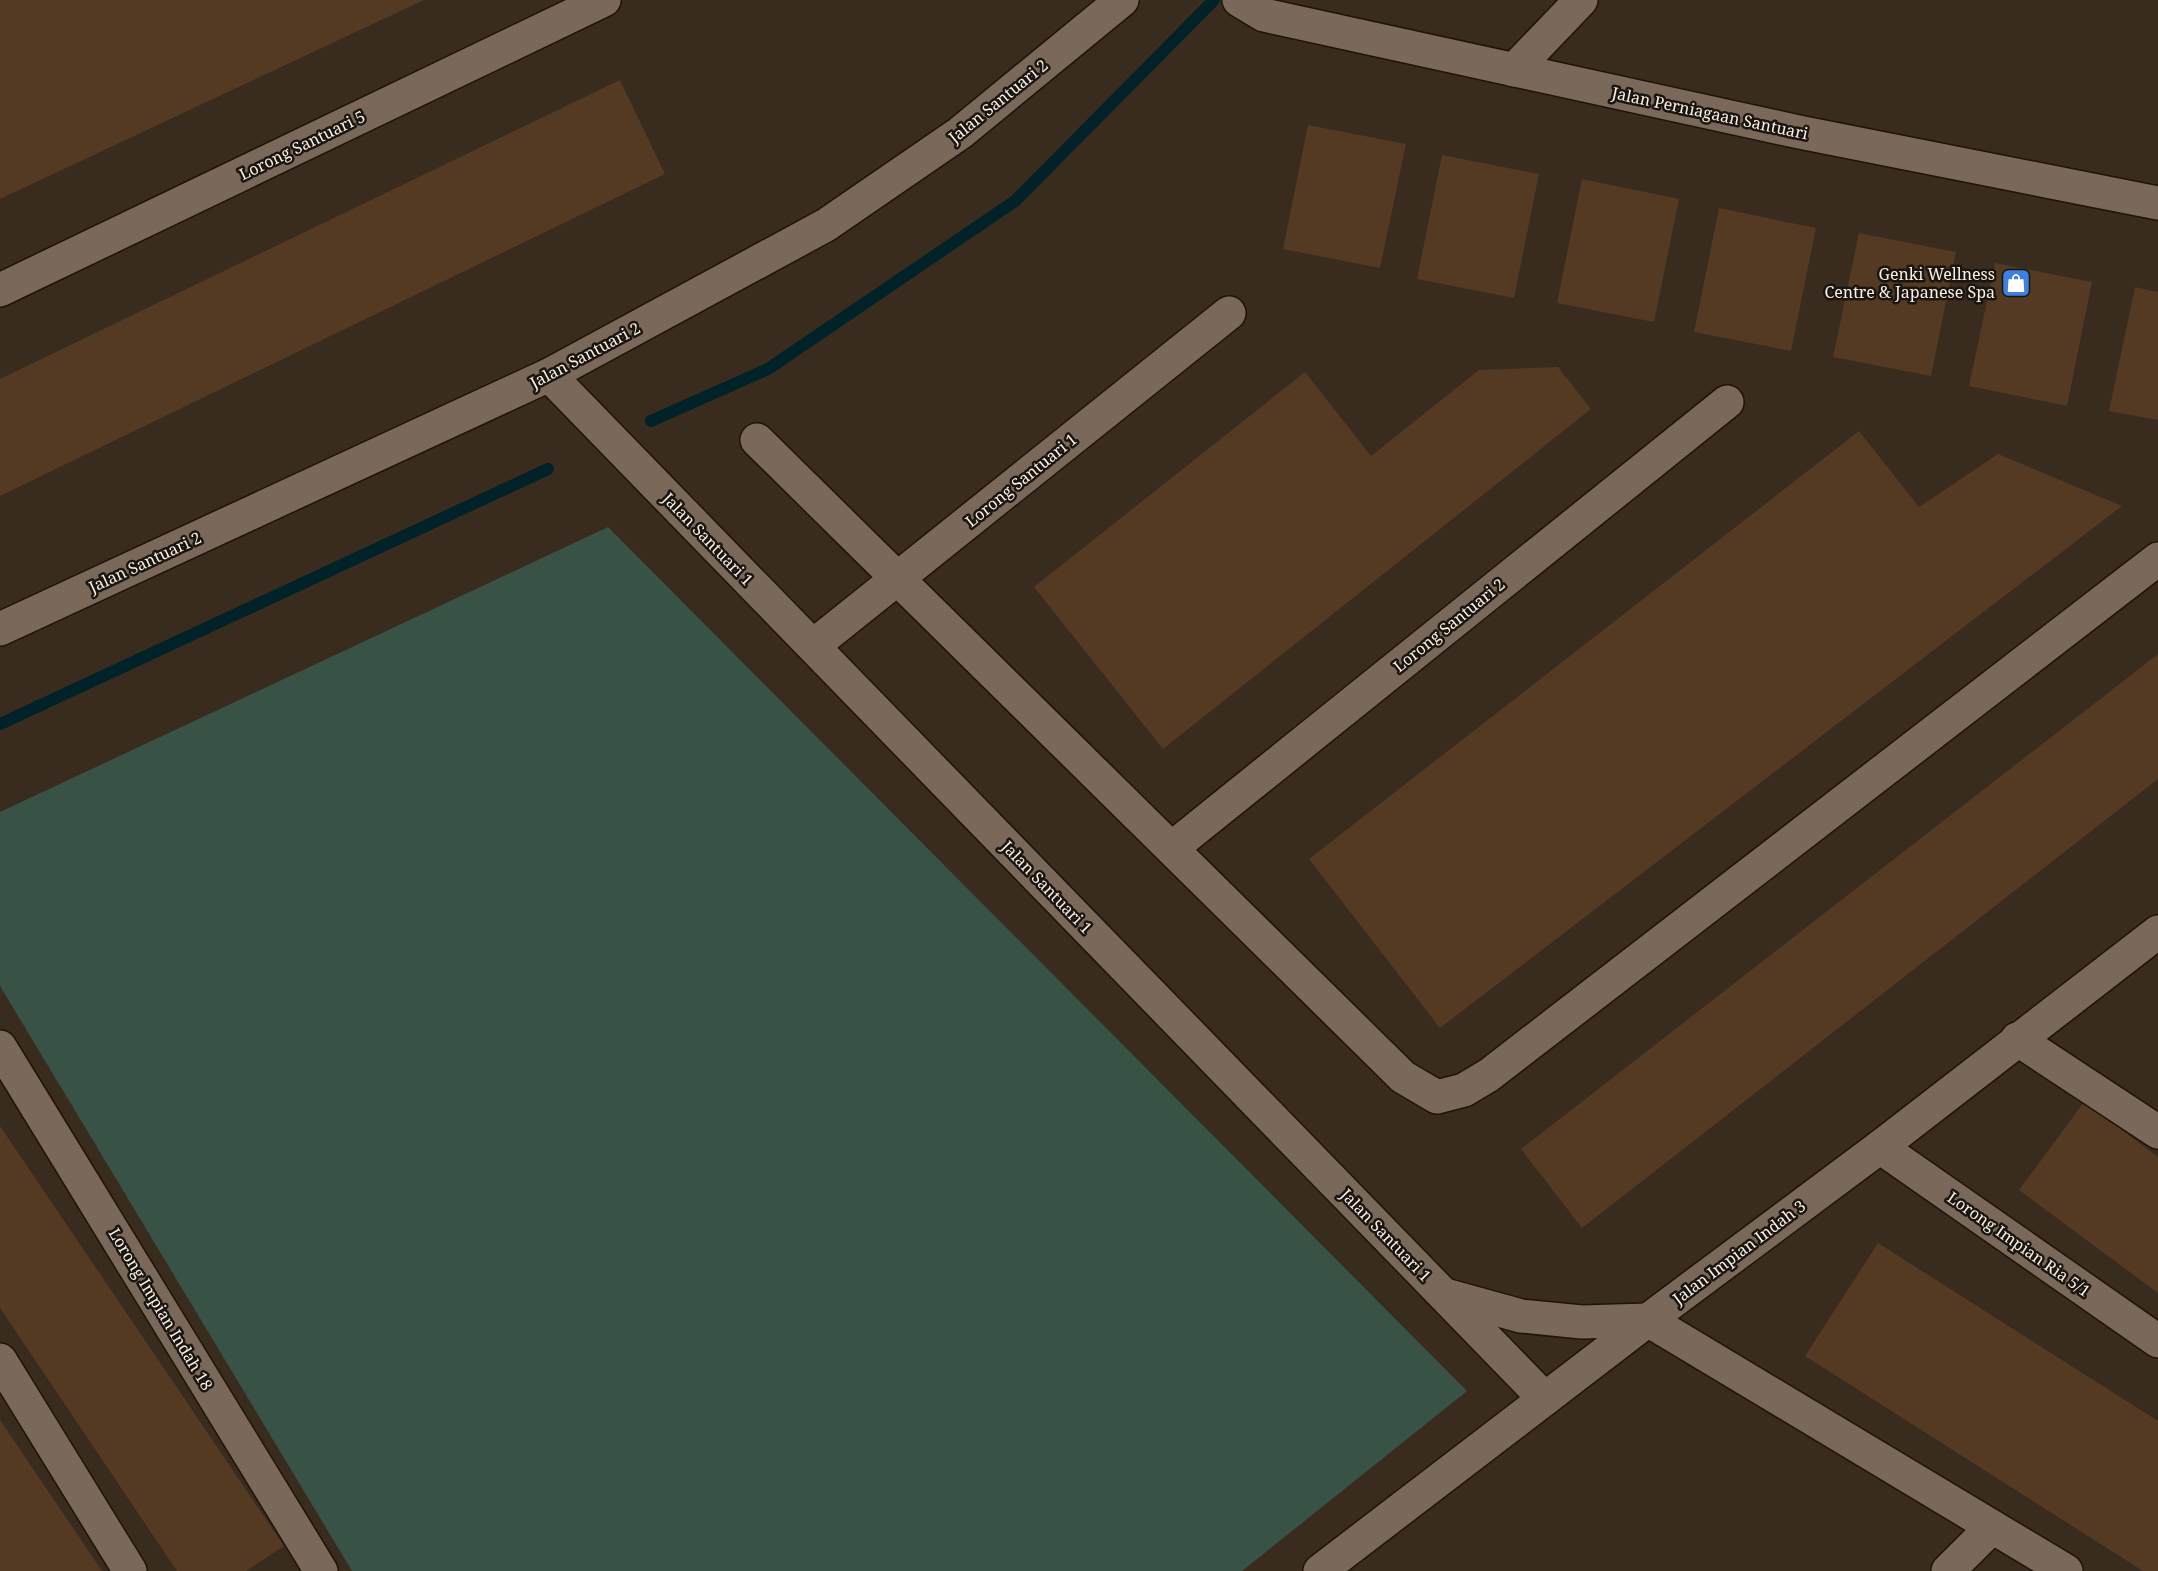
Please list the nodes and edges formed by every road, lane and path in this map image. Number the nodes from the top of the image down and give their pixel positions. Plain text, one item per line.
1 (604, 0) edge
2 (1122, 0) edge
3 (1581, 0) edge
4 (1251, 7) edge
5 (1514, 70) junction
6 (2158, 203) edge
7 (0, 290) edge
8 (1229, 313) dead end
9 (549, 375) junction
10 (1726, 402) dead end
11 (757, 440) dead end
12 (2158, 559) edge
13 (898, 579) junction
14 (0, 629) edge
15 (813, 646) junction
16 (1172, 848) junction
17 (2158, 932) edge
18 (2017, 1039) junction
19 (0, 1047) edge
20 (2158, 1132) edge
21 (1880, 1147) junction
22 (1443, 1294) junction
23 (1648, 1320) junction
24 (2158, 1341) edge
25 (0, 1360) edge
26 (1545, 1399) junction
27 (1992, 1527) junction
28 (309, 1567) edge
29 (130, 1571) edge
30 (1320, 1571) edge
31 (1947, 1571) edge
32 (2066, 1571) edge

1 - 7 street, Lorong Santuari 5
2 - 9 street, Jalan Santuari 2
3 - 5 street
4 - 5 street, Jalan Perniagaan Santuari
5 - 6 street, Jalan Perniagaan Santuari
8 - 13 street, Lorong Santuari 1
9 - 14 street, Jalan Santuari 2
9 - 15 street, Jalan Santuari 1
10 - 16 street, Lorong Santuari 2
11 - 13 street
12 - 16 street
13 - 15 street, Lorong Santuari 1
13 - 16 street
15 - 22 street, Jalan Santuari 1
17 - 18 street, Jalan Impian Indah 3
18 - 20 street
18 - 21 street, Jalan Impian Indah 3
19 - 28 street, Lorong Impian Indah 18
21 - 23 street, Jalan Impian Indah 3
21 - 24 street, Lorong Impian Ria 5/1
22 - 23 street
22 - 26 street, Jalan Santuari 1
23 - 26 street, Jalan Impian Indah 3
23 - 27 street
25 - 29 street
26 - 30 street, Jalan Impian Indah 3
27 - 31 street
27 - 32 street

